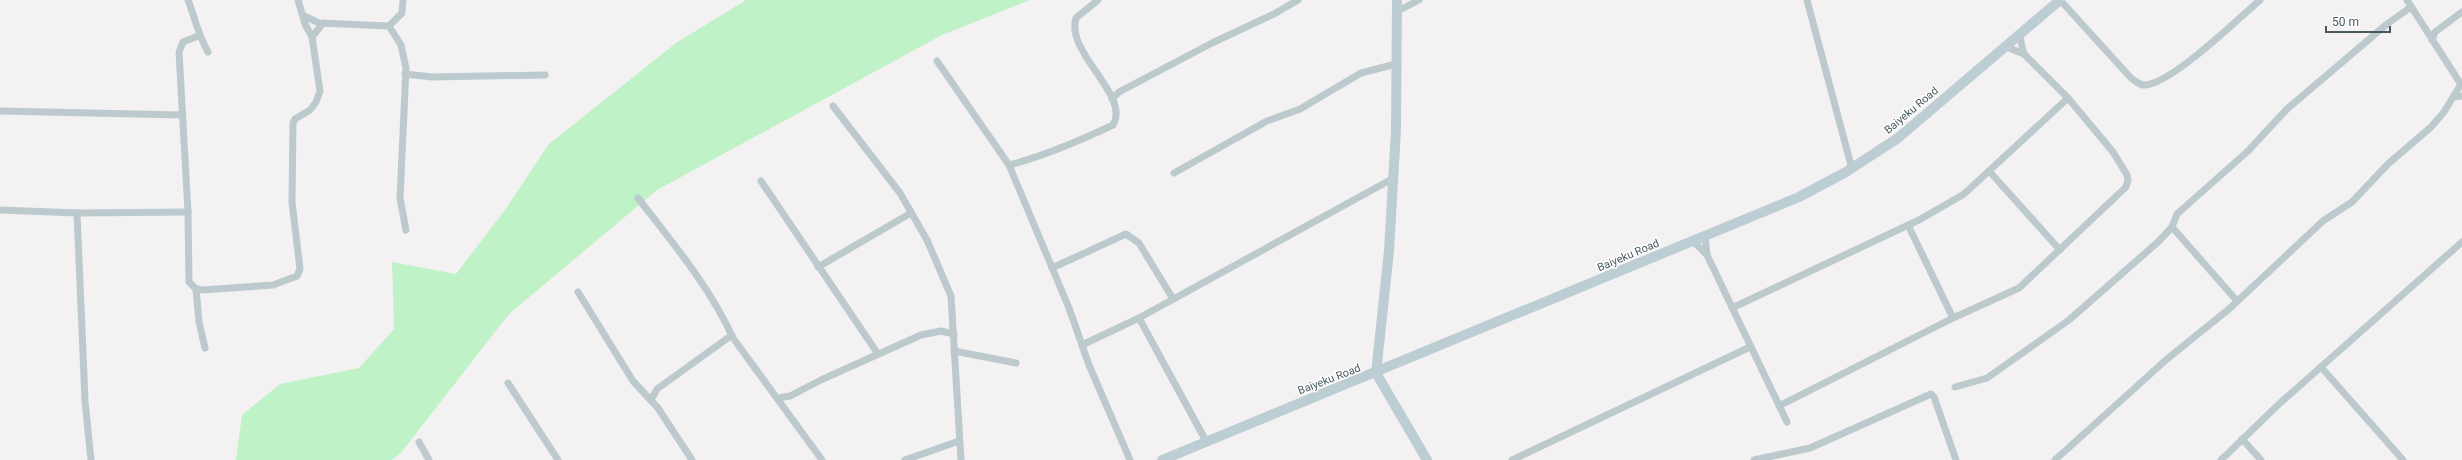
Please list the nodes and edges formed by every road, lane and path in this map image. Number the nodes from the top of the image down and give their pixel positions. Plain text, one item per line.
1 (188, 0) edge
2 (298, 0) edge
3 (403, 0) edge
4 (1098, 0) edge
5 (1298, 0) edge
6 (1397, 0) edge
7 (1419, 0) edge
8 (1807, 0) edge
9 (2060, 0) edge
10 (2260, 0) edge
11 (2407, 0) edge
12 (2411, 7) junction
13 (1396, 12) junction
14 (2462, 12) edge
15 (304, 16) junction
16 (323, 23) junction
17 (389, 26) junction
18 (2427, 32) junction
19 (2435, 32) junction
20 (2019, 34) junction
21 (198, 36) junction
22 (312, 37) junction
23 (2432, 40) junction
24 (2004, 46) junction
25 (208, 52) dead end
26 (2024, 54) junction
27 (937, 61) dead end
28 (1396, 64) junction
29 (405, 74) junction
30 (545, 75) dead end
31 (2461, 85) edge
32 (2462, 96) edge
33 (2454, 97) junction
34 (2068, 98) junction
35 (1112, 99) junction
36 (833, 106) dead end
37 (0, 111) edge
38 (182, 115) junction
39 (1009, 165) junction
40 (1852, 169) junction
41 (1989, 171) junction
42 (1174, 173) dead end
43 (1392, 179) junction
44 (761, 181) dead end
45 (638, 198) dead end
46 (0, 210) edge
47 (188, 212) junction
48 (77, 213) junction
49 (911, 213) junction
50 (1908, 225) junction
51 (2172, 227) junction
52 (406, 230) dead end
53 (1705, 236) junction
54 (1693, 241) junction
55 (2462, 242) edge
56 (2060, 250) junction
57 (1707, 255) junction
58 (818, 267) junction
59 (1052, 268) junction
60 (196, 289) junction
61 (578, 292) dead end
62 (1173, 299) junction
63 (2237, 301) junction
64 (1732, 308) junction
65 (1139, 318) junction
66 (1953, 318) junction
67 (954, 334) junction
68 (732, 335) junction
69 (1082, 345) junction
70 (1750, 347) junction
71 (205, 348) dead end
72 (954, 351) junction
73 (878, 354) junction
74 (1016, 363) dead end
75 (2321, 367) junction
76 (1376, 373) junction
77 (508, 384) dead end
78 (1955, 387) dead end
79 (790, 396) junction
80 (778, 398) junction
81 (651, 400) junction
82 (1779, 406) junction
83 (786, 409) junction
84 (1787, 422) dead end
85 (2242, 439) junction
86 (959, 441) junction
87 (1206, 441) junction
88 (418, 442) dead end
89 (91, 460) edge
90 (429, 460) edge
91 (558, 460) edge
92 (692, 460) edge
93 (822, 460) edge
94 (905, 460) edge
95 (961, 460) edge
96 (1130, 460) edge
97 (1162, 460) edge
98 (1427, 460) edge
99 (1512, 460) edge
100 (1754, 460) edge
101 (1956, 460) edge
102 (2055, 460) edge
103 (2221, 460) edge
104 (2261, 460) edge
105 (2403, 460) edge

1 - 21 street
2 - 15 street
3 - 17 street
4 - 35 street
5 - 35 street
6 - 13 main road
7 - 13 street
8 - 40 street
9 - 10 street
9 - 20 main road, Baiyeku Road
11 - 12 street
12 - 18 street
12 - 51 street
13 - 28 main road
14 - 19 street
15 - 16 street
15 - 22 street
16 - 17 street
16 - 22 street
17 - 29 street
18 - 19 street
18 - 23 street
19 - 23 street
20 - 24 main road, Baiyeku Road
20 - 26 street
21 - 25 street
21 - 38 street
22 - 60 street
23 - 31 street
24 - 26 street
24 - 40 main road, Baiyeku Road
26 - 34 street
27 - 39 street
28 - 42 street
28 - 43 main road
29 - 30 street
29 - 52 street
31 - 33 street
32 - 33 street
33 - 63 street
34 - 41 street
34 - 56 street
35 - 39 street
36 - 49 street
37 - 38 street
38 - 47 street
39 - 59 street
40 - 53 main road, Baiyeku Road
41 - 50 street
41 - 56 street
43 - 62 street
43 - 76 main road
44 - 58 street
45 - 68 street
46 - 48 street
47 - 48 street
47 - 60 street
48 - 89 street
49 - 58 street
49 - 67 street
50 - 64 street
50 - 66 street
51 - 63 street
51 - 78 street
53 - 54 main road, Baiyeku Road
53 - 57 street
54 - 57 street
54 - 76 main road, Baiyeku Road
55 - 75 street
56 - 66 street
57 - 64 street
58 - 73 street
59 - 62 street
59 - 69 street
60 - 71 street
61 - 81 street
62 - 65 street
63 - 102 street
64 - 70 street
65 - 69 street
65 - 87 street
66 - 82 street
67 - 72 street
67 - 73 street
68 - 80 street
68 - 81 street
69 - 96 street
70 - 82 street
70 - 99 street
72 - 74 street
72 - 86 street
73 - 79 street
75 - 85 street
75 - 105 street
76 - 87 main road, Baiyeku Road
76 - 98 main road
77 - 91 street
79 - 80 street
79 - 83 street
80 - 83 street
81 - 92 street
82 - 84 street
83 - 93 street
85 - 103 street
85 - 104 street
86 - 94 street
86 - 95 street
87 - 97 main road, Baiyeku Road
88 - 90 street
100 - 101 street

